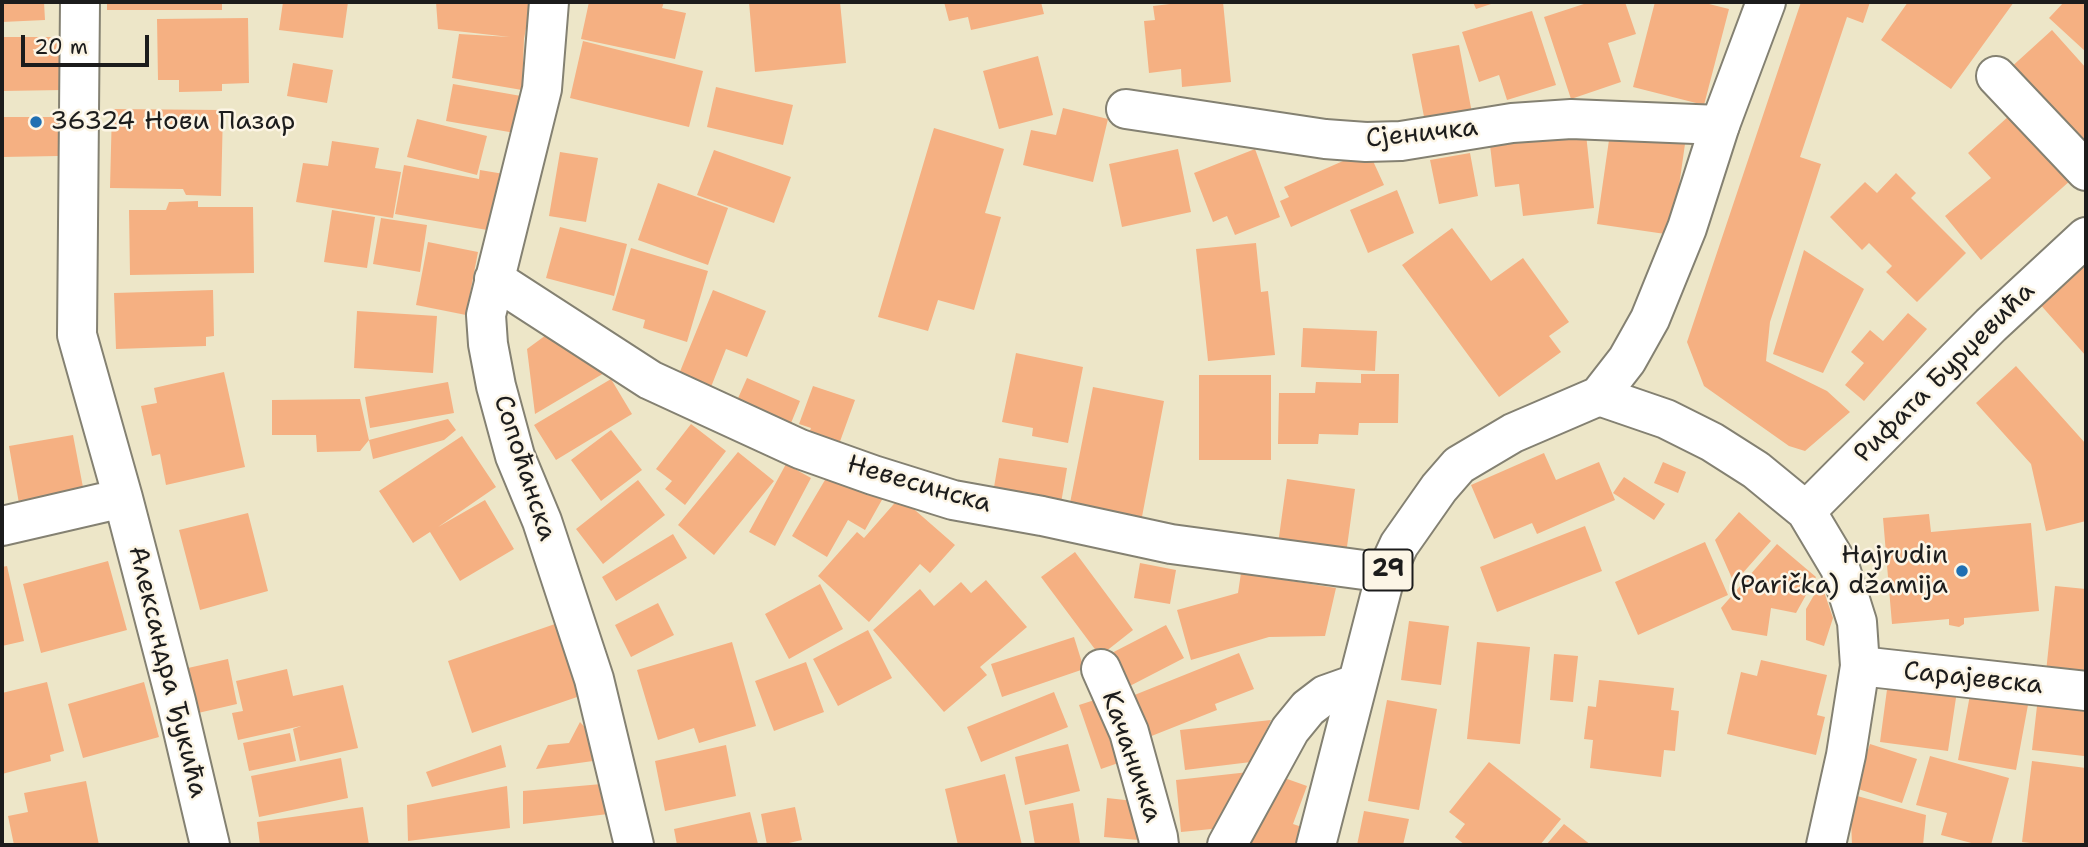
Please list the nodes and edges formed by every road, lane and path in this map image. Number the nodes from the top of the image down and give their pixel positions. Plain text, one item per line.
1 (80, 2) edge
2 (549, 2) edge
3 (1766, 2) edge
4 (1996, 76) dead end
5 (1126, 109) dead end
6 (1720, 125) junction
7 (2086, 171) edge
8 (2086, 237) edge
9 (494, 279) junction
10 (1599, 396) junction
11 (123, 498) junction
12 (1806, 511) junction
13 (2, 526) edge
14 (1386, 573) junction
15 (1860, 667) junction
16 (1101, 669) dead end
17 (1356, 684) junction
18 (2086, 691) edge
19 (210, 845) edge
20 (634, 845) edge
21 (1159, 845) edge
22 (1227, 845) edge
23 (1316, 845) edge
24 (1826, 845) edge

1 - 11 street, Александра Ђукића
2 - 9 street, Сопоћанска
3 - 6 street, 29
4 - 7 street
5 - 6 street, Сјеничка
6 - 10 street, 29
8 - 12 street, Рифата Бурџевића
9 - 14 street, Невесинска
9 - 20 street, Сопоћанска
10 - 12 street
10 - 14 street, 29
11 - 13 street
11 - 19 street, Александра Ђукића
12 - 15 street
14 - 17 street, 29
15 - 18 street, Сарајевска
15 - 24 street
16 - 21 street, Качаничка
17 - 22 street
17 - 23 street, 29

